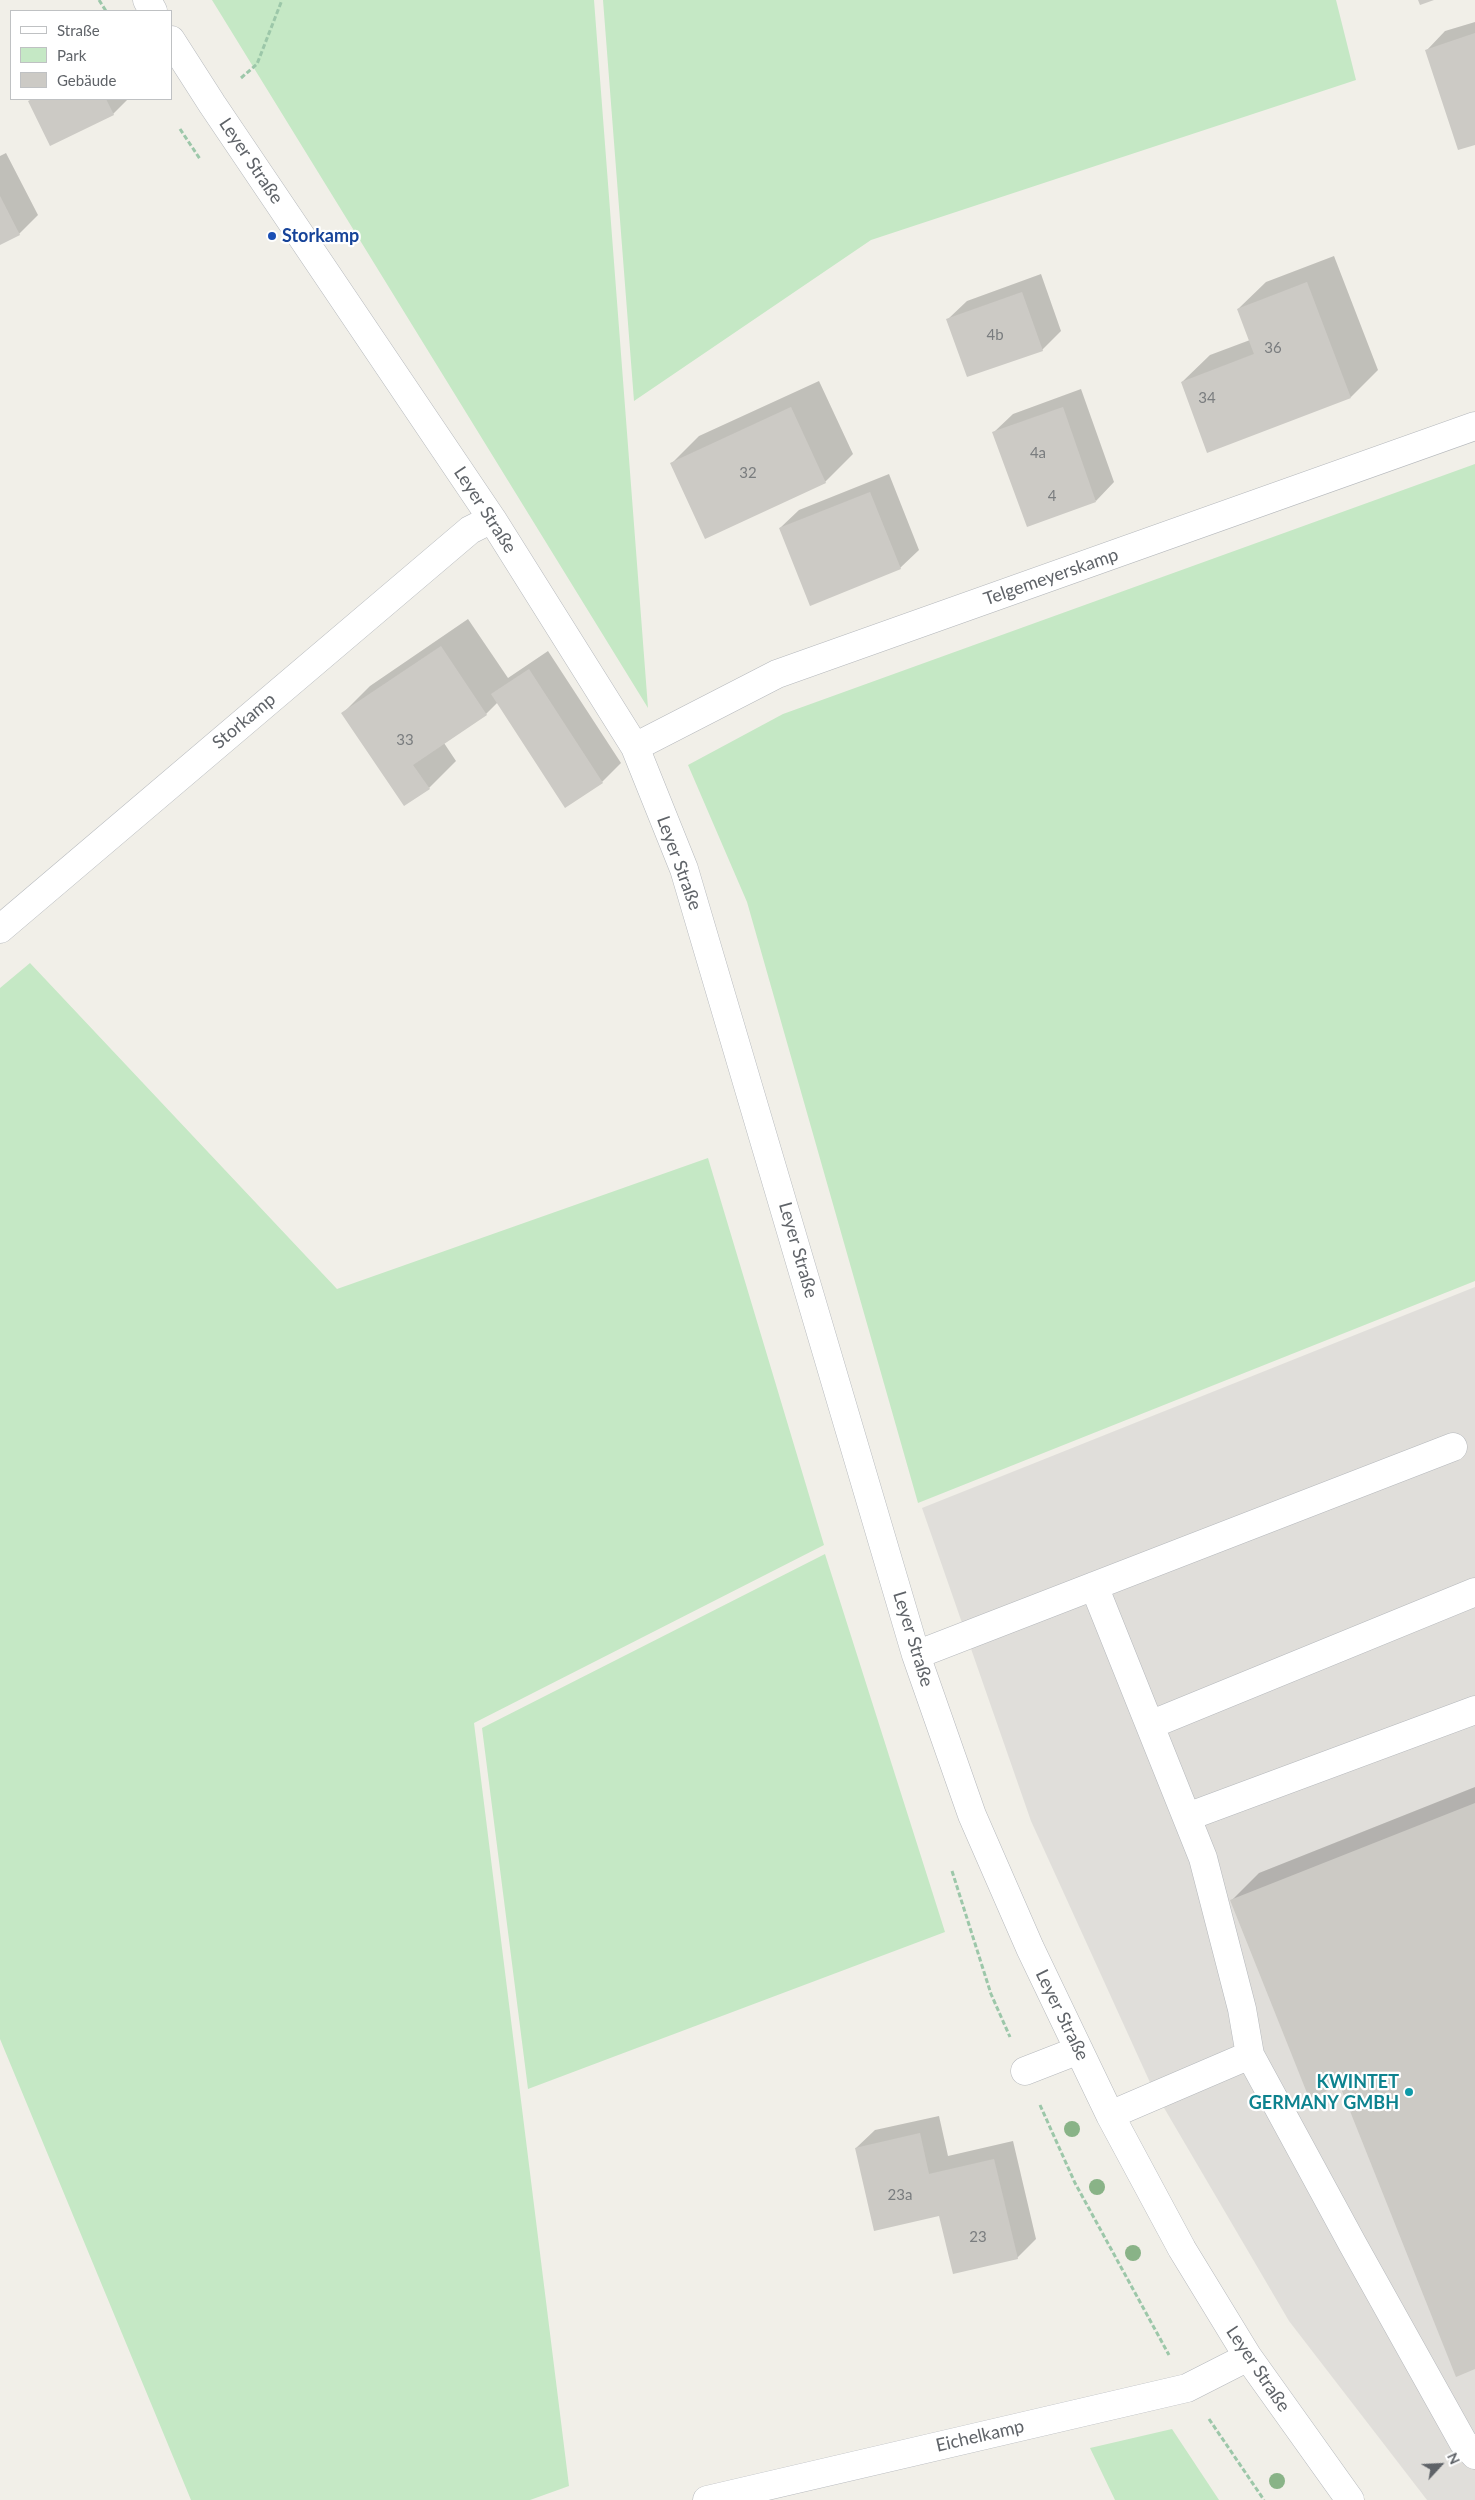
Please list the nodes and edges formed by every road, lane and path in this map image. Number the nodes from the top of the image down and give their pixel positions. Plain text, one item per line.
1 (172, 42) edge
2 (1475, 426) edge
3 (492, 519) junction
4 (635, 747) junction
5 (0, 929) edge
6 (1453, 1447) dead end
7 (1094, 1586) junction
8 (1475, 1592) edge
9 (916, 1655) junction
10 (1475, 1710) edge
11 (1150, 1725) junction
12 (1187, 1817) junction
13 (1079, 2050) junction
14 (1250, 2055) junction
15 (1025, 2071) dead end
16 (1110, 2114) junction
17 (1248, 2357) junction
18 (1475, 2455) edge
19 (707, 2500) edge
20 (1350, 2500) edge

1 - 3 street, Leyer Straße
2 - 4 street, Telgemeyerskamp
3 - 4 street, Leyer Straße
3 - 5 street, Storkamp
4 - 9 street, Leyer Straße
6 - 7 street
7 - 9 street
7 - 11 street
8 - 11 street
9 - 13 street, Leyer Straße
10 - 12 street
11 - 12 street
12 - 14 street
13 - 15 street
13 - 16 street, Leyer Straße
14 - 16 street
14 - 18 street
16 - 17 street, Leyer Straße
17 - 19 street, Eichelkamp
17 - 20 street, Leyer Straße

